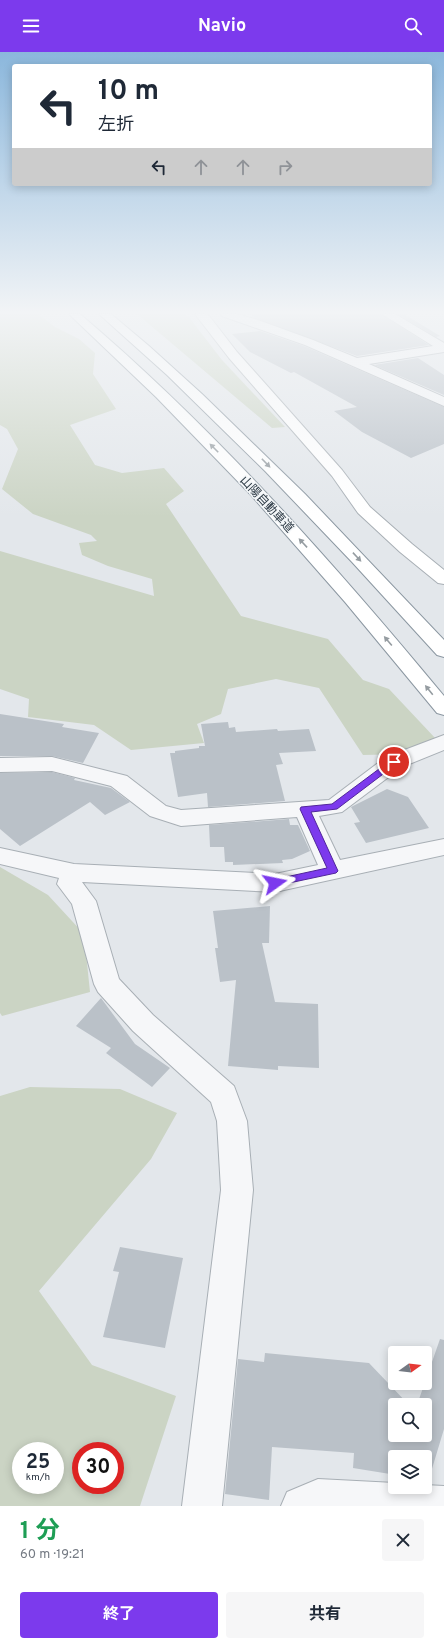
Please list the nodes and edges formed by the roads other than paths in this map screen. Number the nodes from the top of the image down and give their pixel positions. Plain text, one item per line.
1 (149, 382) edge
2 (181, 382) edge
3 (257, 382) edge
4 (400, 382) edge
5 (444, 402) edge
6 (444, 579) edge
7 (444, 651) edge
8 (444, 709) edge
9 (444, 742) edge
10 (0, 765) edge
11 (305, 809) junction
12 (444, 847) edge
13 (0, 856) edge
14 (333, 871) junction
15 (74, 873) junction
16 (202, 1506) edge
17 (301, 1506) edge
18 (444, 1506) edge

8 -> 1 main road, 山陽自動車道
2 -> 7 main road, 山陽自動車道
3 - 6 main road
4 - 5 street
9 - 11 street
10 - 11 street
11 - 14 street
12 - 14 street
13 - 15 street
14 - 15 street
15 - 16 street
17 - 18 street

